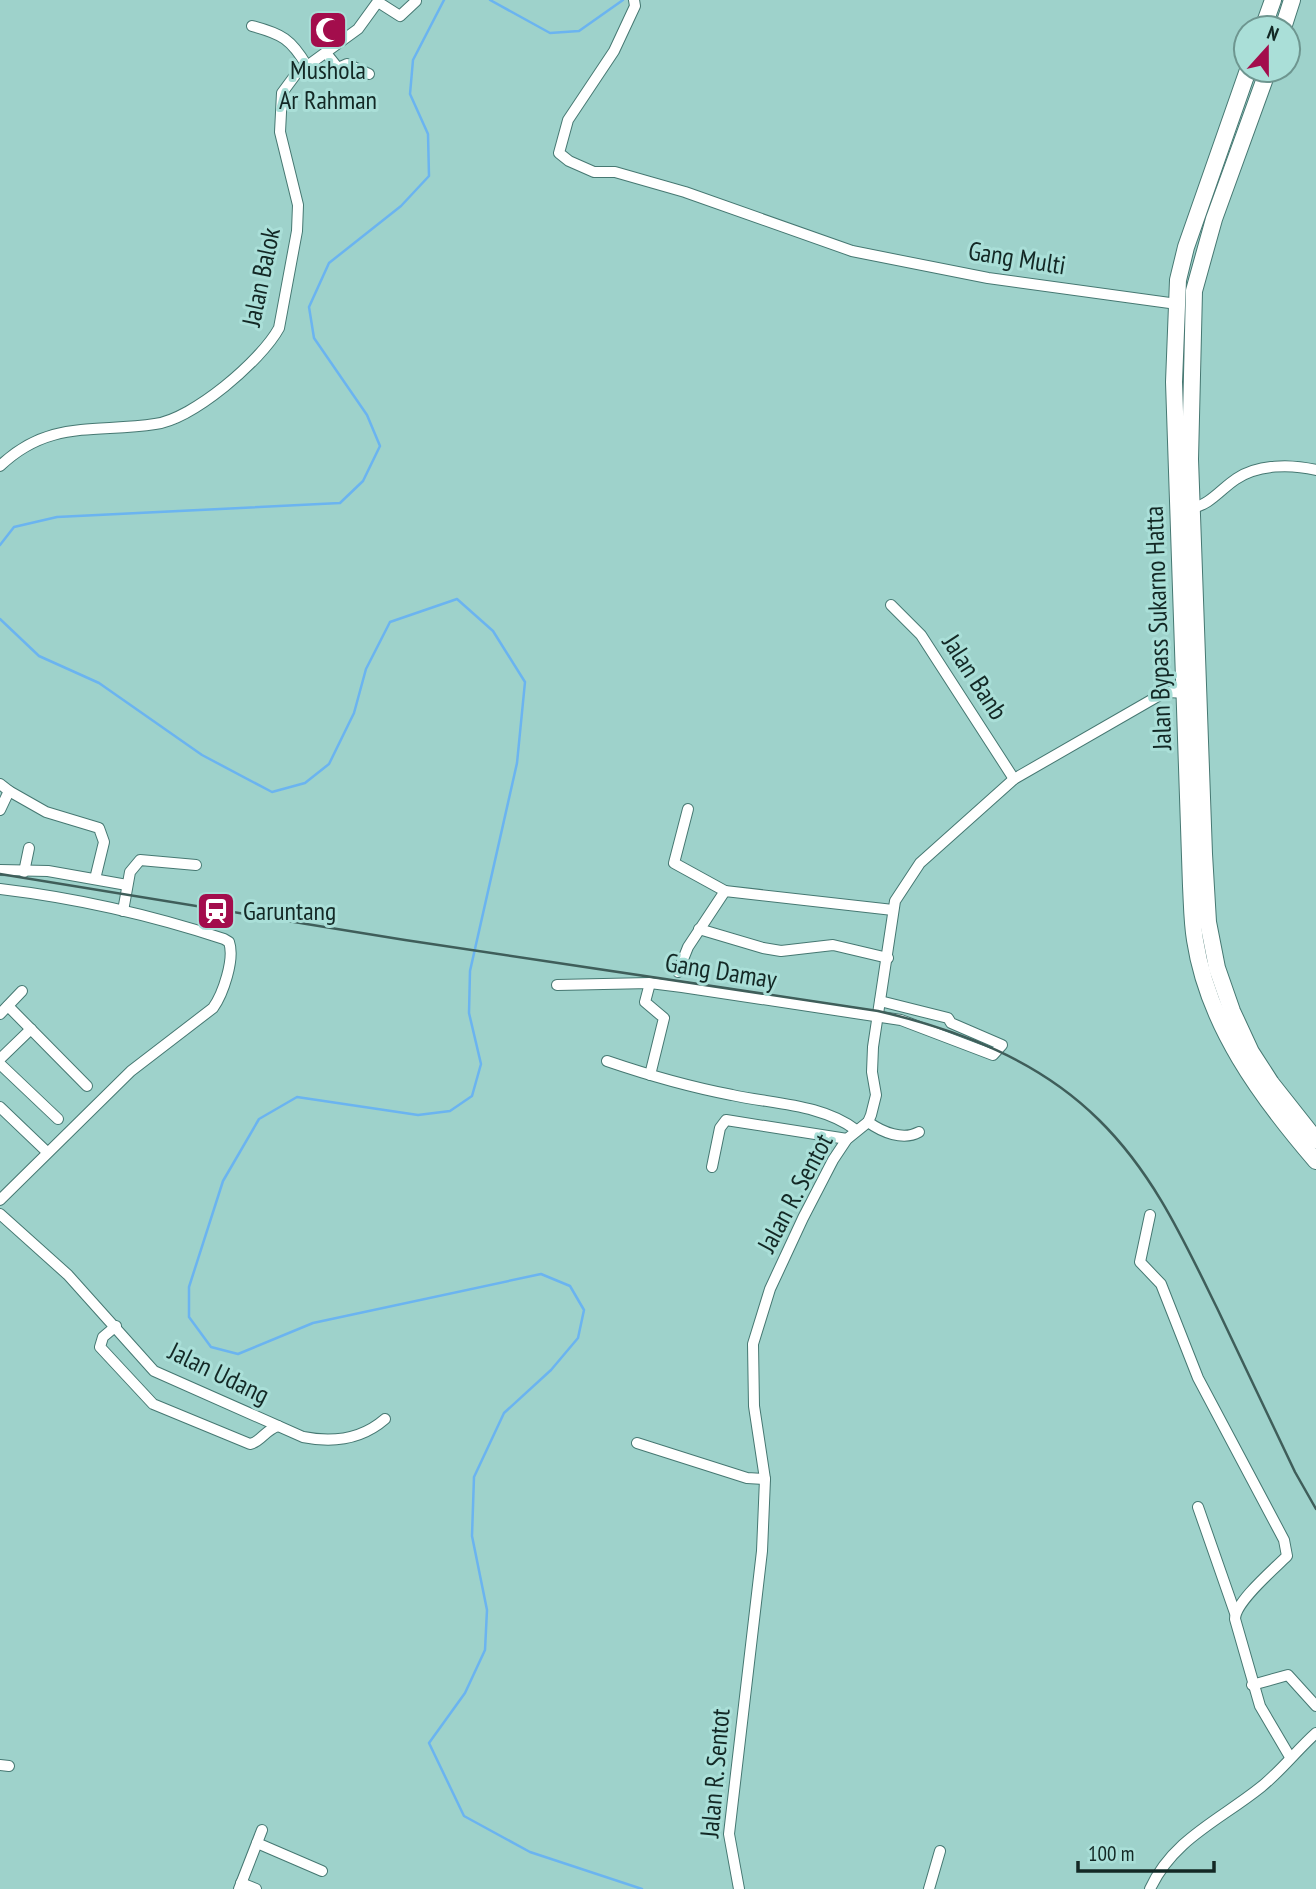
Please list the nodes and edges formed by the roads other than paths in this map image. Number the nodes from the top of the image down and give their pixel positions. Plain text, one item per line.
1 (379, 1) edge
2 (416, 1) edge
3 (634, 3) edge
4 (252, 26) dead end
5 (326, 53) junction
6 (307, 66) junction
7 (369, 74) dead end
8 (1243, 84) edge
9 (1263, 84) edge
10 (1177, 304) junction
11 (0, 466) edge
12 (1316, 470) edge
13 (1191, 508) junction
14 (891, 605) dead end
15 (1191, 693) junction
16 (1014, 779) junction
17 (4, 788) edge
18 (688, 809) dead end
19 (0, 810) edge
20 (29, 848) dead end
21 (196, 865) dead end
22 (0, 870) edge
23 (24, 872) junction
24 (95, 879) junction
25 (127, 885) junction
26 (0, 889) edge
27 (725, 891) junction
28 (893, 910) junction
29 (123, 911) junction
30 (699, 929) junction
31 (888, 958) junction
32 (678, 972) dead end
33 (650, 983) junction
34 (557, 985) dead end
35 (22, 990) dead end
36 (880, 1000) junction
37 (4, 1010) edge
38 (877, 1016) junction
39 (31, 1029) junction
40 (0, 1061) edge
41 (607, 1061) dead end
42 (650, 1075) junction
43 (87, 1086) dead end
44 (0, 1107) edge
45 (58, 1119) dead end
46 (868, 1122) junction
47 (856, 1130) junction
48 (919, 1132) dead end
49 (847, 1139) junction
50 (1316, 1140) edge
51 (47, 1152) junction
52 (1316, 1161) edge
53 (712, 1167) dead end
54 (0, 1200) edge
55 (0, 1214) edge
56 (1150, 1215) dead end
57 (116, 1326) junction
58 (385, 1419) dead end
59 (278, 1426) junction
60 (638, 1443) dead end
61 (765, 1479) junction
62 (1198, 1507) dead end
63 (1235, 1613) junction
64 (1252, 1685) junction
65 (1316, 1706) edge
66 (1316, 1733) edge
67 (1290, 1757) junction
68 (262, 1830) dead end
69 (257, 1843) junction
70 (940, 1851) dead end
71 (322, 1871) dead end
72 (240, 1886) edge
73 (256, 1889) edge
74 (739, 1889) edge
75 (929, 1889) edge
76 (1150, 1889) edge

1 - 2 street
1 - 5 street, Jalan Balok
3 - 10 street, Gang Multi
4 - 6 street
5 - 6 street, Jalan Balok
5 - 7 street
6 - 11 street, Jalan Balok
8 - 10 highway, Jalan Bypass Sukarno Hatta
9 - 13 highway, Jalan Bypass Sukarno Hatta
10 - 15 highway, Jalan Bypass Sukarno Hatta
12 - 13 street
13 - 15 highway, Jalan Bypass Sukarno Hatta
14 - 16 street, Jalan Banb
15 - 16 street, Jalan R. Sentot
15 - 50 highway, Jalan Bypass Sukarno Hatta
15 - 52 highway, Jalan Bypass Sukarno Hatta
16 - 28 street, Jalan R. Sentot
17 - 19 street
17 - 24 street
18 - 27 street
20 - 23 street
21 - 25 street
22 - 23 street
23 - 24 street
24 - 25 street
25 - 29 street
26 - 29 street
27 - 28 street
27 - 30 street
28 - 31 street, Jalan R. Sentot
29 - 51 street
30 - 31 street
30 - 32 street
31 - 36 street, Jalan R. Sentot
33 - 34 street, Gang Damay
33 - 38 street, Gang Damay
33 - 42 street
35 - 37 street
36 - 38 street, Jalan R. Sentot
36 - 38 street, Gang Damay
37 - 39 street
38 - 46 street, Jalan R. Sentot
39 - 40 street
39 - 43 street
40 - 45 street
41 - 42 street
42 - 47 street
44 - 51 street
46 - 47 street, Jalan R. Sentot
46 - 48 street
47 - 49 street, Jalan R. Sentot
49 - 53 street
49 - 61 street, Jalan R. Sentot
51 - 54 street
55 - 57 street, Jalan Udang
56 - 63 street
57 - 59 street, Jalan Udang
57 - 59 street, Jalan Udang
58 - 59 street, Jalan Udang
60 - 61 street
61 - 74 street, Jalan R. Sentot
62 - 63 street
63 - 64 street
64 - 65 street
64 - 67 street
66 - 67 street
67 - 76 street
68 - 69 street
69 - 71 street
69 - 72 street
70 - 75 street
72 - 73 street

